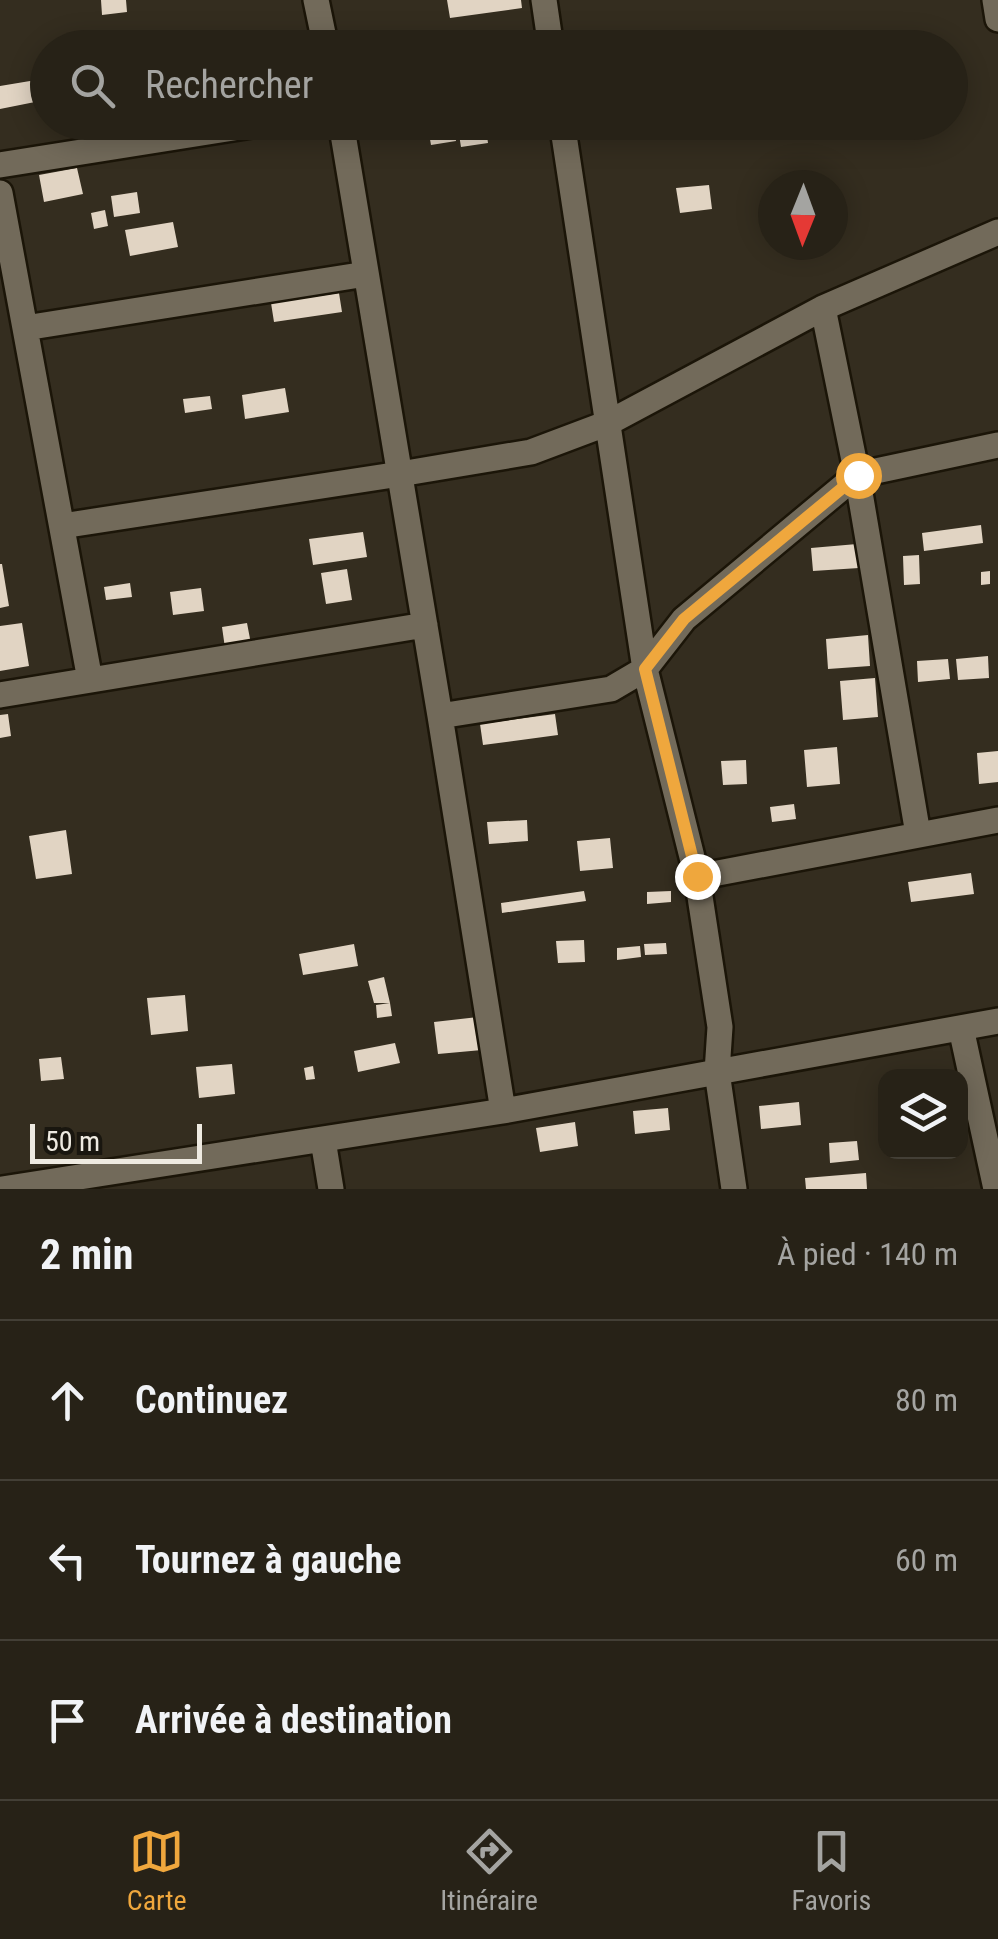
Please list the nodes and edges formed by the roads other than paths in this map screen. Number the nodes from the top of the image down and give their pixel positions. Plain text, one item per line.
1 (316, 0) edge
2 (544, 0) edge
3 (995, 0) edge
4 (998, 19) edge
5 (322, 30) edge
6 (548, 30) edge
7 (158, 140) edge
8 (344, 140) edge
9 (565, 140) edge
10 (0, 165) edge
11 (0, 193) edge
12 (998, 232) edge
13 (366, 274) junction
14 (823, 308) junction
15 (25, 328) junction
16 (608, 423) junction
17 (998, 445) edge
18 (400, 474) junction
19 (858, 475) junction
20 (62, 526) junction
21 (425, 625) junction
22 (645, 669) junction
23 (90, 680) junction
24 (0, 695) edge
25 (440, 716) junction
26 (998, 820) edge
27 (918, 834) junction
28 (697, 876) junction
29 (998, 1021) edge
30 (961, 1028) junction
31 (717, 1072) junction
32 (504, 1111) junction
33 (323, 1140) junction
34 (2, 1189) edge
35 (330, 1189) edge
36 (734, 1189) edge
37 (996, 1189) edge

1 - 5 street
2 - 6 street
3 - 4 street
7 - 10 street
8 - 13 street
9 - 16 street
11 - 15 street
12 - 14 street
13 - 15 street
13 - 18 street
14 - 16 street
14 - 19 street
15 - 20 street
16 - 18 street
16 - 22 street
17 - 19 street
18 - 20 street
18 - 21 street
19 - 22 street
19 - 27 street
20 - 23 street
21 - 23 street
21 - 25 street
22 - 25 street
22 - 28 street
23 - 24 street
25 - 32 street
26 - 27 street
27 - 28 street
28 - 31 street
29 - 30 street
30 - 31 street
30 - 37 street
31 - 32 street
31 - 36 street
32 - 33 street
33 - 34 street
33 - 35 street

